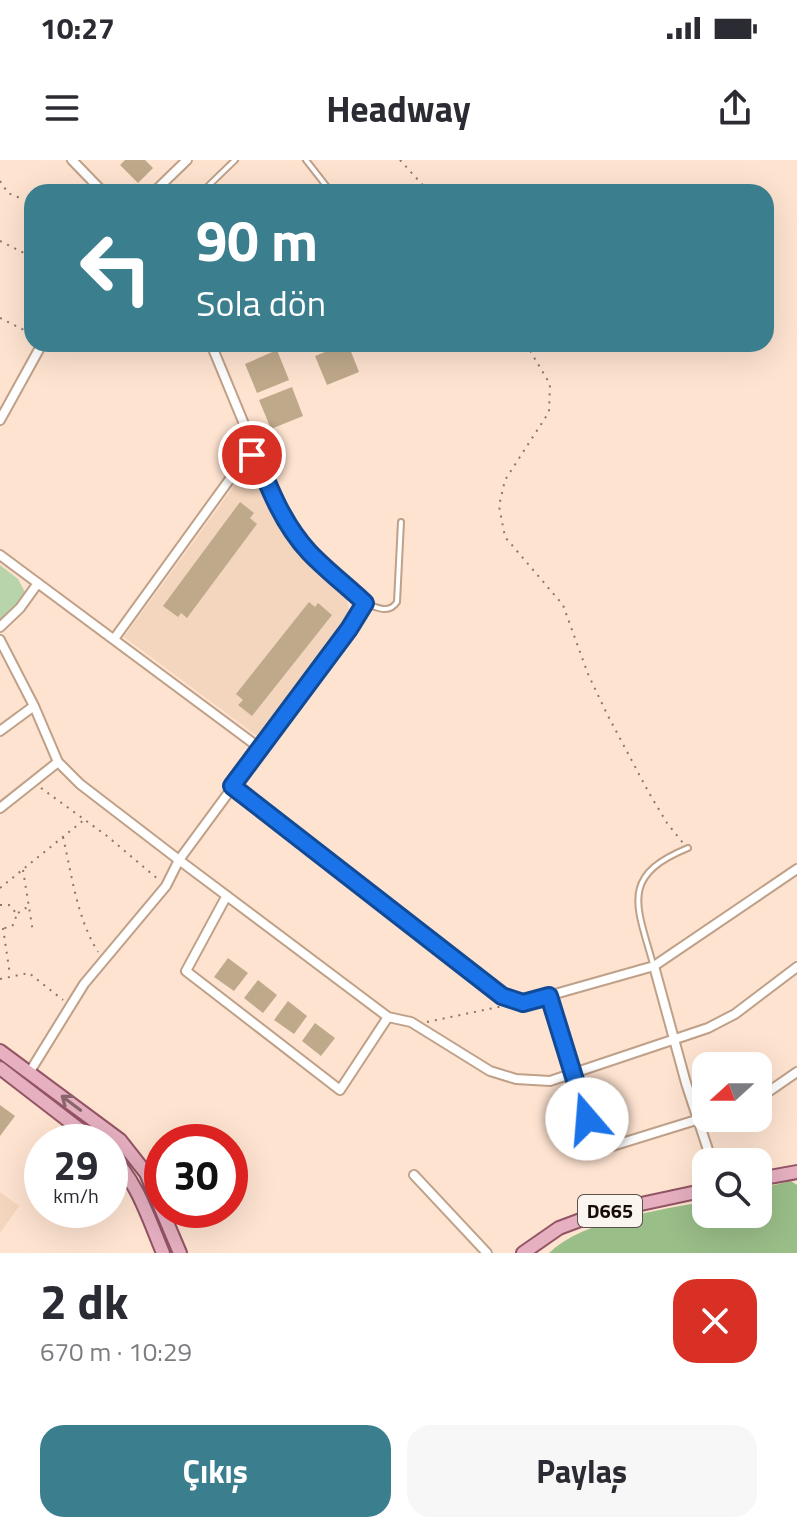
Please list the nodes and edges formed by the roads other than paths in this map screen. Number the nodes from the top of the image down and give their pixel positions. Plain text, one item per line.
1 (72, 160) edge
2 (187, 160) edge
3 (235, 160) edge
4 (306, 160) edge
5 (95, 184) edge
6 (162, 184) edge
7 (210, 184) edge
8 (325, 184) edge
9 (38, 352) edge
10 (214, 352) edge
11 (0, 420) edge
12 (255, 453) junction
13 (401, 522) dead end
14 (0, 555) edge
15 (38, 583) junction
16 (365, 603) junction
17 (0, 627) edge
18 (114, 639) junction
19 (0, 640) edge
20 (34, 706) junction
21 (0, 731) edge
22 (261, 749) junction
23 (58, 762) junction
24 (232, 786) junction
25 (0, 808) edge
26 (688, 848) road end
27 (179, 860) junction
28 (797, 869) edge
29 (226, 897) junction
30 (654, 966) junction
31 (797, 967) edge
32 (549, 996) junction
33 (388, 1017) junction
34 (676, 1040) junction
35 (0, 1051) edge
36 (0, 1068) edge
37 (797, 1072) edge
38 (29, 1073) junction
39 (573, 1075) junction
40 (692, 1087) edge
41 (772, 1089) edge
42 (692, 1120) edge
43 (73, 1124) edge
44 (797, 1172) edge
45 (414, 1175) dead end
46 (772, 1176) edge
47 (128, 1179) edge
48 (692, 1193) edge
49 (163, 1253) edge
50 (180, 1253) edge
51 (487, 1253) edge
52 (523, 1253) edge

1 - 5 street
2 - 6 street
3 - 7 lane
4 - 8 lane
9 - 11 street
10 - 12 street
12 - 16 street
12 - 18 street
13 - 16 lane
14 - 15 street
15 - 17 street
15 - 18 street
16 - 22 street
18 - 22 street
19 - 20 street
20 - 21 street
20 - 23 street
22 - 24 street
23 - 25 street
23 - 27 street
24 - 27 street
24 - 32 street
26 - 30 lane
27 - 29 street
27 - 38 street
28 - 30 street
29 - 33 street
29 - 33 street
30 - 32 street
30 - 34 street
31 - 34 street
32 - 39 street
33 - 39 street
34 - 39 street
34 - 40 street
35 - 38 main road
36 - 43 main road
37 - 41 street
50 -> 38 main road
39 - 42 street
44 - 46 main road
45 - 51 street
47 - 49 main road
48 - 52 main road, D665

